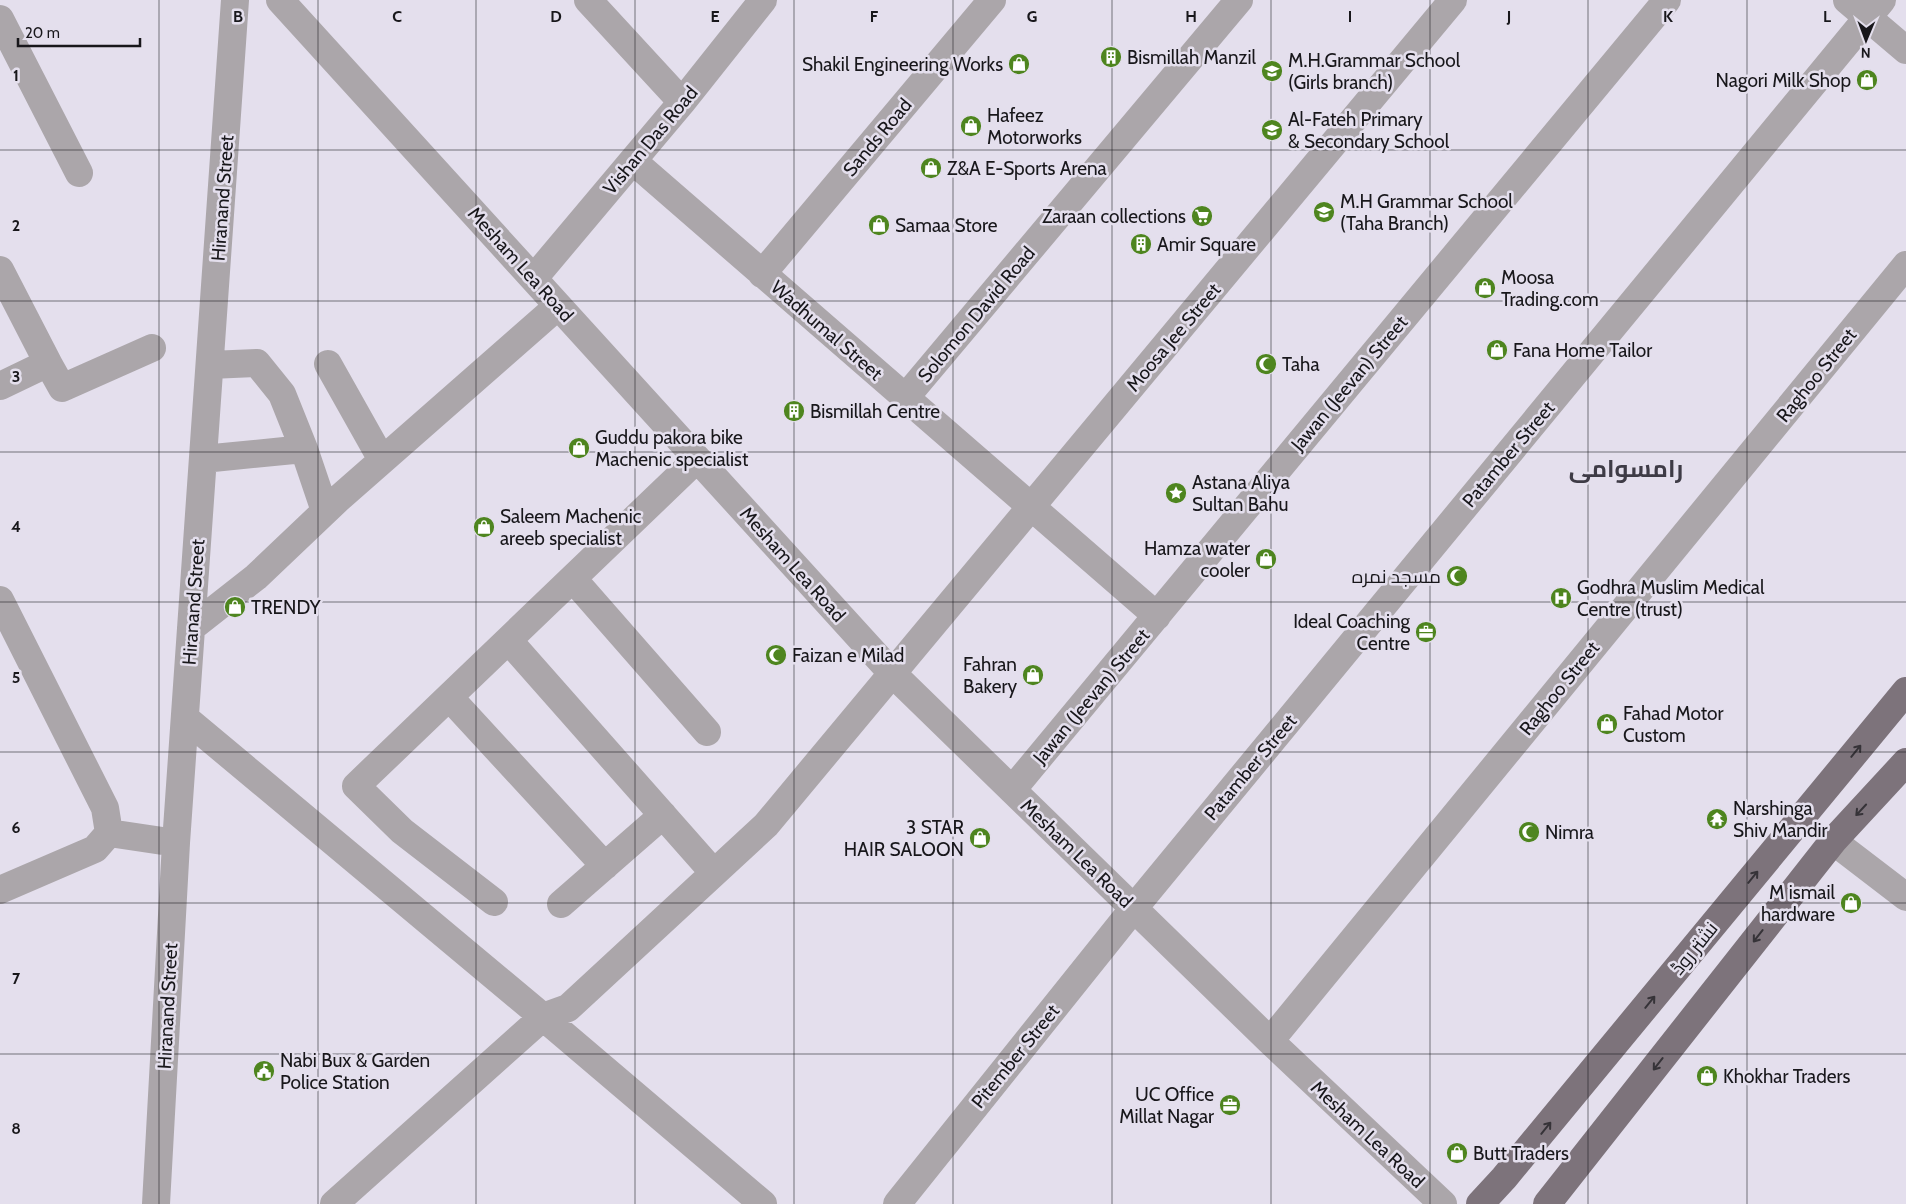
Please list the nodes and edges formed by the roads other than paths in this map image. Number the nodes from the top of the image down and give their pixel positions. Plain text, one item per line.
1 (235, 0) edge
2 (280, 0) edge
3 (588, 0) edge
4 (763, 0) edge
5 (992, 0) edge
6 (1240, 0) edge
7 (1453, 0) edge
8 (1666, 0) edge
9 (1847, 0) edge
10 (1875, 9) edge
11 (0, 19) edge
12 (1906, 50) edge
13 (682, 102) junction
14 (633, 161) junction
15 (79, 173) dead end
16 (1906, 265) edge
17 (0, 270) edge
18 (762, 274) junction
19 (534, 278) junction
20 (558, 306) junction
21 (152, 348) dead end
22 (48, 363) junction
23 (328, 364) dead end
24 (210, 365) junction
25 (0, 386) edge
26 (905, 398) junction
27 (304, 449) junction
28 (203, 459) junction
29 (697, 459) junction
30 (382, 460) junction
31 (1032, 507) junction
32 (325, 511) junction
33 (573, 579) junction
34 (0, 600) edge
35 (1157, 616) junction
36 (191, 628) junction
37 (509, 641) junction
38 (893, 674) junction
39 (1906, 691) edge
40 (450, 698) junction
41 (184, 718) junction
42 (707, 732) dead end
43 (1906, 762) edge
44 (1012, 790) junction
45 (663, 815) junction
46 (109, 833) junction
47 (1833, 841) junction
48 (176, 843) junction
49 (605, 866) junction
50 (714, 873) junction
51 (0, 890) edge
52 (1906, 897) edge
53 (494, 902) dead end
54 (561, 904) dead end
55 (1134, 908) junction
56 (543, 1017) junction
57 (1270, 1041) junction
58 (157, 1203) edge
59 (334, 1204) edge
60 (763, 1204) edge
61 (897, 1204) edge
62 (1443, 1204) edge
63 (1480, 1204) edge
64 (1547, 1204) edge

1 - 24 street, Hiranand Street
2 - 19 street, Mesham Lea Road
3 - 13 street
4 - 13 street, Vishan Das Road
5 - 18 street, Sands Road
6 - 26 street, Solomon David Road
7 - 31 street, Moosa Jee Street
8 - 35 street, Jawan (Jeevan) Street
9 - 10 street
10 - 12 street
10 - 55 street, Patamber Street
11 - 15 street
13 - 14 street, Vishan Das Road
14 - 18 street, Wadhumal Street
14 - 19 street, Vishan Das Road
16 - 57 street, Raghoo Street
17 - 22 street
18 - 26 street, Wadhumal Street
19 - 20 street, Mesham Lea Road
20 - 29 street, Mesham Lea Road
20 - 30 street
21 - 22 street
22 - 25 street
23 - 30 street
24 - 27 street
24 - 28 street, Hiranand Street
26 - 31 street, Wadhumal Street
27 - 28 street
27 - 32 street
28 - 36 street, Hiranand Street
29 - 33 street
29 - 38 street, Mesham Lea Road
30 - 32 street
31 - 35 street, Wadhumal Street
31 - 38 street, Moosa Jee Street
32 - 36 street
33 - 37 street
33 - 42 street
34 - 46 street
35 - 44 street, Jawan (Jeevan) Street
36 - 41 street, Hiranand Street
37 - 40 street
37 - 45 street
38 - 44 street, Mesham Lea Road
38 - 50 street, Moosa Jee Street
63 -> 39 main road, نشتر روڈ
40 - 49 street
40 - 53 street
41 - 48 street, Hiranand Street
41 - 56 street
43 -> 47 main road
44 - 55 street, Mesham Lea Road
45 - 49 street
45 - 50 street
46 - 48 street
46 - 51 street
47 - 52 street
47 -> 64 main road
48 - 58 street, Hiranand Street
49 - 54 street
50 - 56 street, Moosa Jee Street
55 - 57 street, Mesham Lea Road
55 - 61 street, Pitember Street
56 - 59 street
56 - 60 street
57 - 62 street, Mesham Lea Road

